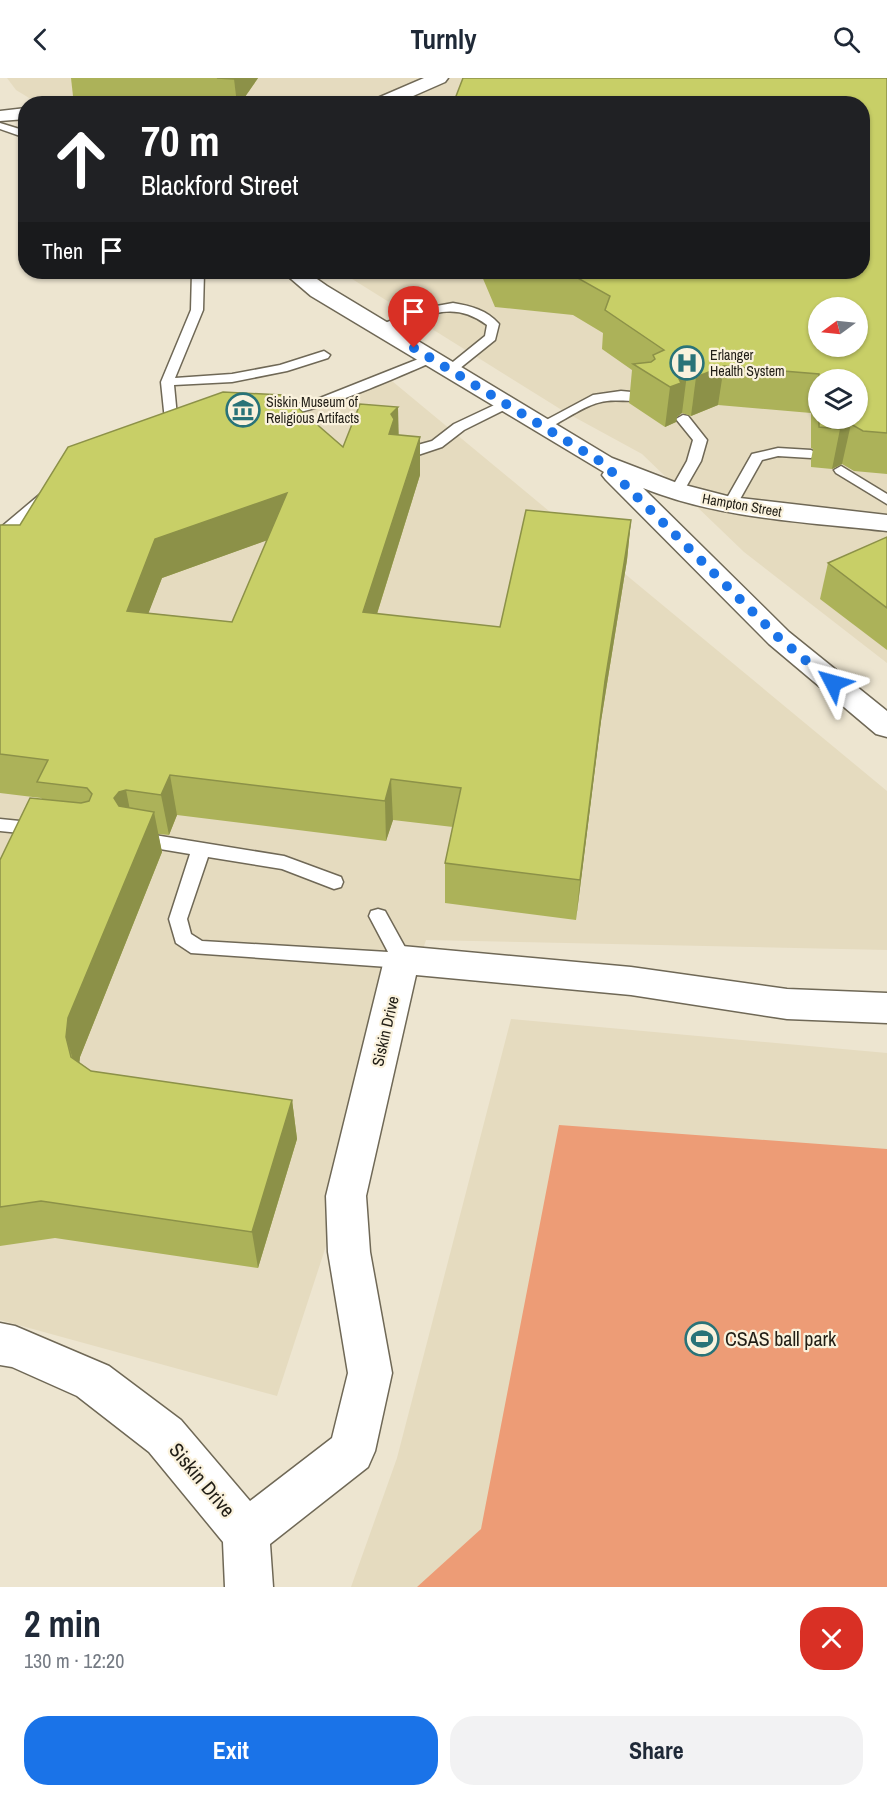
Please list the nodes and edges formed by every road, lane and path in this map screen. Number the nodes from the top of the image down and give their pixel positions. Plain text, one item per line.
1 (439, 78) edge
2 (397, 96) edge
3 (18, 114) edge
4 (0, 116) edge
5 (0, 126) edge
6 (18, 132) edge
7 (198, 279) edge
8 (303, 279) edge
9 (381, 327) junction
10 (324, 355) dead end
11 (440, 364) junction
12 (167, 382) junction
13 (642, 397) dead end
14 (505, 404) junction
15 (263, 413) edge
16 (683, 419) edge
17 (189, 424) edge
18 (542, 426) junction
19 (401, 454) edge
20 (811, 454) dead end
21 (603, 463) junction
22 (841, 470) edge
23 (62, 484) edge
24 (677, 491) junction
25 (887, 500) edge
26 (730, 505) junction
27 (887, 523) edge
28 (0, 535) edge
29 (887, 727) edge
30 (0, 825) edge
31 (56, 831) edge
32 (135, 839) edge
33 (201, 850) junction
34 (334, 882) dead end
35 (378, 916) dead end
36 (402, 960) junction
37 (887, 1008) edge
38 (0, 1344) edge
39 (246, 1533) junction
40 (249, 1587) edge

1 - 2 street
3 - 4 street
5 - 6 lane
7 - 12 lane
8 - 9 street
9 - 11 street
9 - 11 lane
10 - 12 lane
11 - 14 street
11 - 15 lane
12 - 17 lane
13 - 18 lane
14 - 18 street
14 - 19 lane
16 - 24 lane
18 - 21 street
20 - 26 lane
21 - 24 street, Hampton Street
21 - 29 street
22 - 25 lane
23 - 28 lane
24 - 26 street, Hampton Street
26 - 27 street, Hampton Street
30 - 31 lane
32 - 33 lane
33 - 34 lane
33 - 36 lane
35 - 36 lane
36 - 37 street
36 - 39 street, Siskin Drive
38 - 39 street, Siskin Drive
39 - 40 street, Siskin Drive

